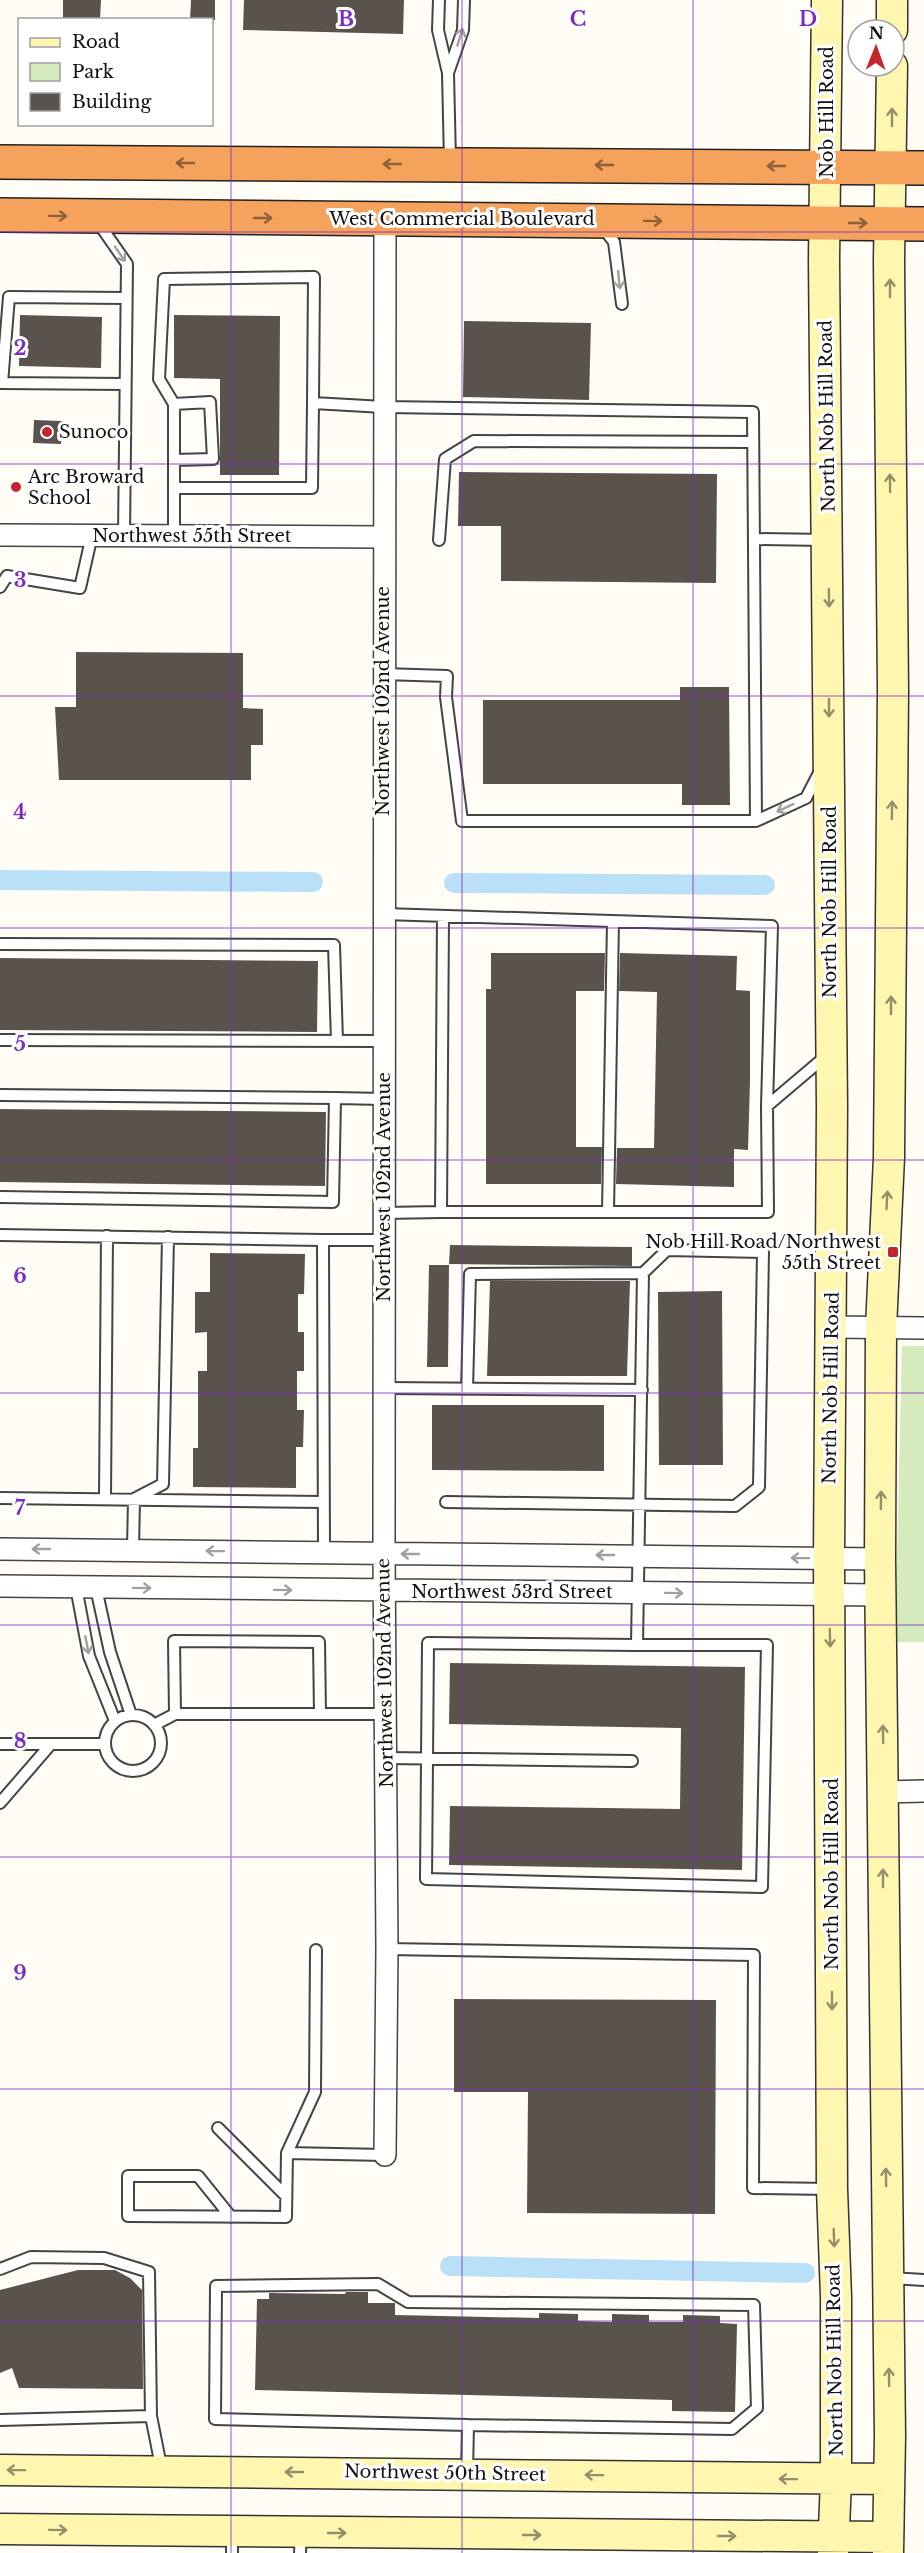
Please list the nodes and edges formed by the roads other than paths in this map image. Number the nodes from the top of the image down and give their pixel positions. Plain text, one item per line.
1 (439, 0) edge
2 (464, 0) edge
3 (827, 0) edge
4 (892, 0) edge
5 (892, 18) edge
6 (448, 73) junction
7 (892, 78) edge
8 (0, 162) edge
9 (450, 164) junction
10 (827, 166) junction
11 (891, 167) junction
12 (924, 168) edge
13 (0, 215) edge
14 (94, 216) junction
15 (385, 218) junction
16 (598, 220) junction
17 (826, 223) junction
18 (891, 224) junction
19 (924, 224) edge
20 (125, 298) junction
21 (622, 304) dead end
22 (1, 383) edge
23 (125, 384) junction
24 (313, 403) junction
25 (174, 404) junction
26 (384, 407) junction
27 (753, 442) junction
28 (174, 460) junction
29 (174, 488) junction
30 (0, 535) edge
31 (92, 535) junction
32 (124, 535) junction
33 (174, 535) junction
34 (383, 537) junction
35 (754, 539) junction
36 (439, 540) dead end
37 (828, 540) junction
38 (0, 587) edge
39 (383, 674) junction
40 (829, 753) junction
41 (756, 821) junction
42 (384, 914) junction
43 (443, 916) junction
44 (613, 921) junction
45 (0, 944) edge
46 (0, 1040) edge
47 (337, 1041) junction
48 (384, 1041) junction
49 (831, 1052) junction
50 (0, 1095) edge
51 (335, 1098) junction
52 (384, 1099) junction
53 (767, 1106) junction
54 (0, 1197) edge
55 (441, 1212) junction
56 (608, 1212) junction
57 (384, 1213) junction
58 (0, 1234) edge
59 (107, 1236) junction
60 (168, 1237) junction
61 (323, 1240) junction
62 (384, 1240) junction
63 (643, 1273) junction
64 (832, 1327) junction
65 (881, 1328) junction
66 (924, 1328) edge
67 (384, 1388) junction
68 (467, 1389) junction
69 (642, 1390) junction
70 (0, 1498) edge
71 (105, 1499) junction
72 (134, 1499) junction
73 (323, 1502) junction
74 (446, 1502) dead end
75 (640, 1504) junction
76 (0, 1549) edge
77 (133, 1550) junction
78 (324, 1552) junction
79 (384, 1554) junction
80 (639, 1555) junction
81 (829, 1558) junction
82 (880, 1559) junction
83 (0, 1586) edge
84 (86, 1588) junction
85 (384, 1591) junction
86 (639, 1592) junction
87 (830, 1595) junction
88 (881, 1595) junction
89 (637, 1645) junction
90 (175, 1714) junction
91 (320, 1714) junction
92 (385, 1714) junction
93 (131, 1715) junction
94 (115, 1721) junction
95 (154, 1725) junction
96 (0, 1744) edge
97 (51, 1744) junction
98 (104, 1744) junction
99 (386, 1758) junction
100 (427, 1759) junction
101 (632, 1761) dead end
102 (924, 1791) edge
103 (884, 1792) junction
104 (0, 1803) edge
105 (387, 1949) junction
106 (316, 1950) dead end
107 (218, 2128) dead end
108 (287, 2153) junction
109 (385, 2155) joint
110 (832, 2189) junction
111 (286, 2196) junction
112 (231, 2217) junction
113 (0, 2269) edge
114 (887, 2278) junction
115 (924, 2280) edge
116 (151, 2416) junction
117 (0, 2420) edge
118 (468, 2425) junction
119 (0, 2470) edge
120 (162, 2471) junction
121 (467, 2473) junction
122 (836, 2480) junction
123 (889, 2480) junction
124 (0, 2529) edge
125 (232, 2543) edge
126 (300, 2543) edge
127 (833, 2545) edge
128 (888, 2545) edge

1 - 6 lane
6 -> 2 lane
3 - 10 main road, Nob Hill Road
4 - 5 main road
6 - 9 lane
11 -> 7 main road
9 -> 8 highway
10 -> 9 highway
10 - 11 highway
10 - 17 main road, Nob Hill Road
11 - 12 highway
11 - 18 main road
13 -> 14 highway, West Commercial Boulevard
14 -> 15 highway, West Commercial Boulevard
14 -> 20 lane
15 - 16 highway, West Commercial Boulevard
15 - 26 street, Northwest 102nd Avenue
16 -> 17 highway, West Commercial Boulevard
16 -> 21 lane
17 -> 18 highway, West Commercial Boulevard
17 - 37 main road, North Nob Hill Road
18 - 19 highway, West Commercial Boulevard
65 -> 18 main road
20 - 22 lane
20 - 23 lane
22 - 23 lane
23 - 32 lane
24 - 25 lane
24 - 26 lane
24 - 29 lane
25 - 28 lane
25 - 28 lane
26 - 27 lane
26 - 34 street, Northwest 102nd Avenue
27 - 35 lane
27 - 36 lane
28 - 29 lane
29 - 33 lane
30 - 31 street, Northwest 55th Street
31 - 32 street, Northwest 55th Street
31 - 38 lane
32 - 33 street, Northwest 55th Street
33 - 34 street, Northwest 55th Street
34 - 39 street, Northwest 102nd Avenue
35 - 37 lane
35 - 41 lane
37 -> 40 main road, North Nob Hill Road
39 - 41 lane
39 - 42 street, Northwest 102nd Avenue
40 -> 41 lane
40 - 49 main road, North Nob Hill Road
42 - 43 lane
42 - 48 street, Northwest 102nd Avenue
43 - 44 lane
43 - 55 lane
44 - 53 lane
44 - 56 lane
45 - 47 lane
46 - 47 lane
47 - 48 lane
48 - 52 street, Northwest 102nd Avenue
49 - 53 lane
49 - 64 main road, North Nob Hill Road
50 - 51 lane
51 - 52 lane
51 - 54 lane
52 - 57 street, Northwest 102nd Avenue
53 - 56 lane
55 - 56 lane
55 - 57 lane
57 - 62 street, Northwest 102nd Avenue
58 - 59 lane
59 - 60 lane
59 - 71 lane
60 - 61 lane
60 - 72 lane
61 - 62 lane
61 - 73 lane
62 - 67 street, Northwest 102nd Avenue
63 - 68 lane
63 - 69 lane
63 - 75 lane
64 - 65 street
64 - 81 main road, North Nob Hill Road
65 - 66 street
82 -> 65 main road
67 - 68 lane
67 - 79 street, Northwest 102nd Avenue
68 - 69 lane
69 - 75 lane
70 - 71 lane
71 - 72 lane
72 - 73 lane
72 - 77 lane
73 - 78 lane
74 - 75 lane
75 - 80 lane
77 -> 76 street, Northwest 53rd Street
78 -> 77 street, Northwest 53rd Street
78 - 79 street, Northwest 53rd Street
80 -> 79 street, Northwest 53rd Street
79 - 85 street, Northwest 102nd Avenue
81 -> 80 street, Northwest 53rd Street
80 - 86 lane
81 - 82 street, Northwest 53rd Street
81 - 87 main road, North Nob Hill Road
82 - 88 main road
83 - 84 street, Northwest 53rd Street
84 -> 85 street, Northwest 53rd Street
84 - 93 lane
84 -> 94 lane
85 - 86 street, Northwest 53rd Street
85 - 92 street, Northwest 102nd Avenue
86 -> 87 street, Northwest 53rd Street
86 - 89 lane
87 - 88 street, Northwest 53rd Street
87 -> 110 main road, North Nob Hill Road
103 -> 88 main road
89 - 100 lane
89 - 100 lane
90 - 91 lane
90 - 91 lane
90 - 95 lane
91 - 92 lane
92 - 99 street, Northwest 102nd Avenue
93 - 94 lane
93 - 95 lane
94 - 98 lane
95 - 98 lane
96 - 97 lane
97 - 98 lane
97 - 104 lane
99 - 100 lane
99 - 105 street, Northwest 102nd Avenue
100 - 101 lane
102 - 103 street
114 -> 103 main road
105 - 109 street, Northwest 102nd Avenue
105 - 110 lane
106 - 108 lane
107 - 111 lane
108 - 109 lane
108 - 111 lane
110 -> 122 main road, North Nob Hill Road
111 - 112 lane
112 - 112 lane
113 - 116 lane
114 - 115 lane
123 -> 114 main road
116 - 117 lane
116 - 120 lane
118 - 118 lane
118 - 121 lane
120 -> 119 main road, Northwest 50th Street
121 -> 120 main road, Northwest 50th Street
122 -> 121 main road, Northwest 50th Street
122 - 123 main road, Northwest 50th Street
122 - 127 main road, North Nob Hill Road
123 - 128 main road
124 -> 125 main road
125 - 126 main road
126 -> 127 main road
127 - 128 main road

